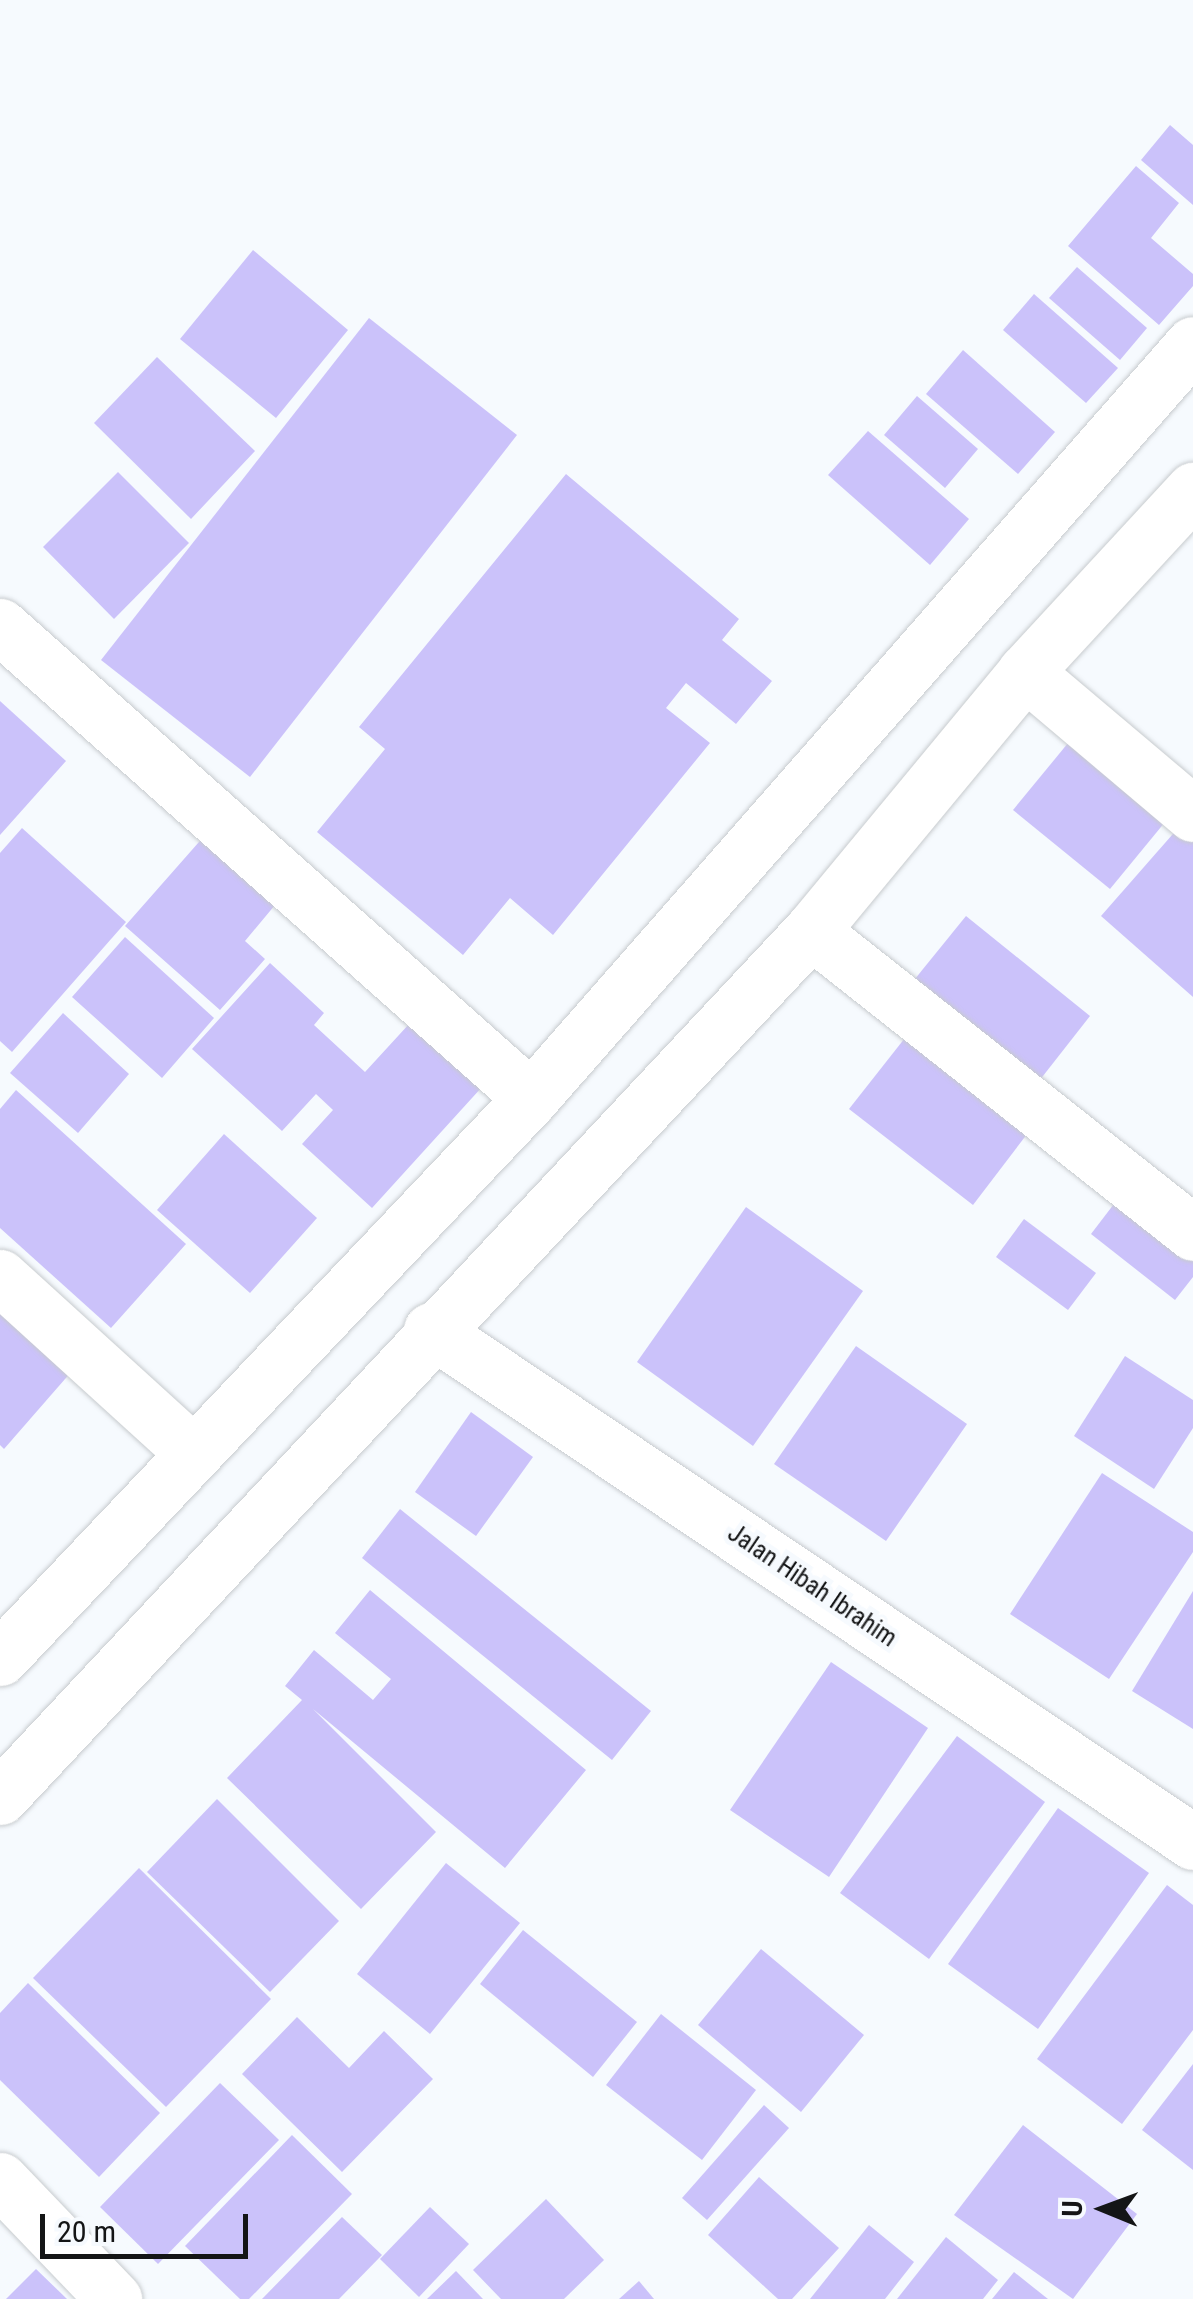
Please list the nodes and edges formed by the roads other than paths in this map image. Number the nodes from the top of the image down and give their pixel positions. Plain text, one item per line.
1 (1193, 344) edge
2 (1193, 490) edge
3 (0, 626) edge
4 (1025, 672) junction
5 (1193, 814) edge
6 (811, 932) junction
7 (531, 1098) junction
8 (1193, 1233) edge
9 (0, 1277) edge
10 (431, 1330) junction
11 (192, 1452) junction
12 (0, 1658) edge
13 (0, 1796) edge
14 (1193, 1842) edge
15 (0, 2180) edge
16 (114, 2299) edge

1 - 7 main road
2 - 4 main road
3 - 7 main road
4 - 5 main road
4 - 6 main road
6 - 8 main road
6 - 10 main road
7 - 11 main road
9 - 11 main road
10 - 13 main road
10 - 14 main road, Jalan Hibah Ibrahim
11 - 12 main road
15 - 16 main road

